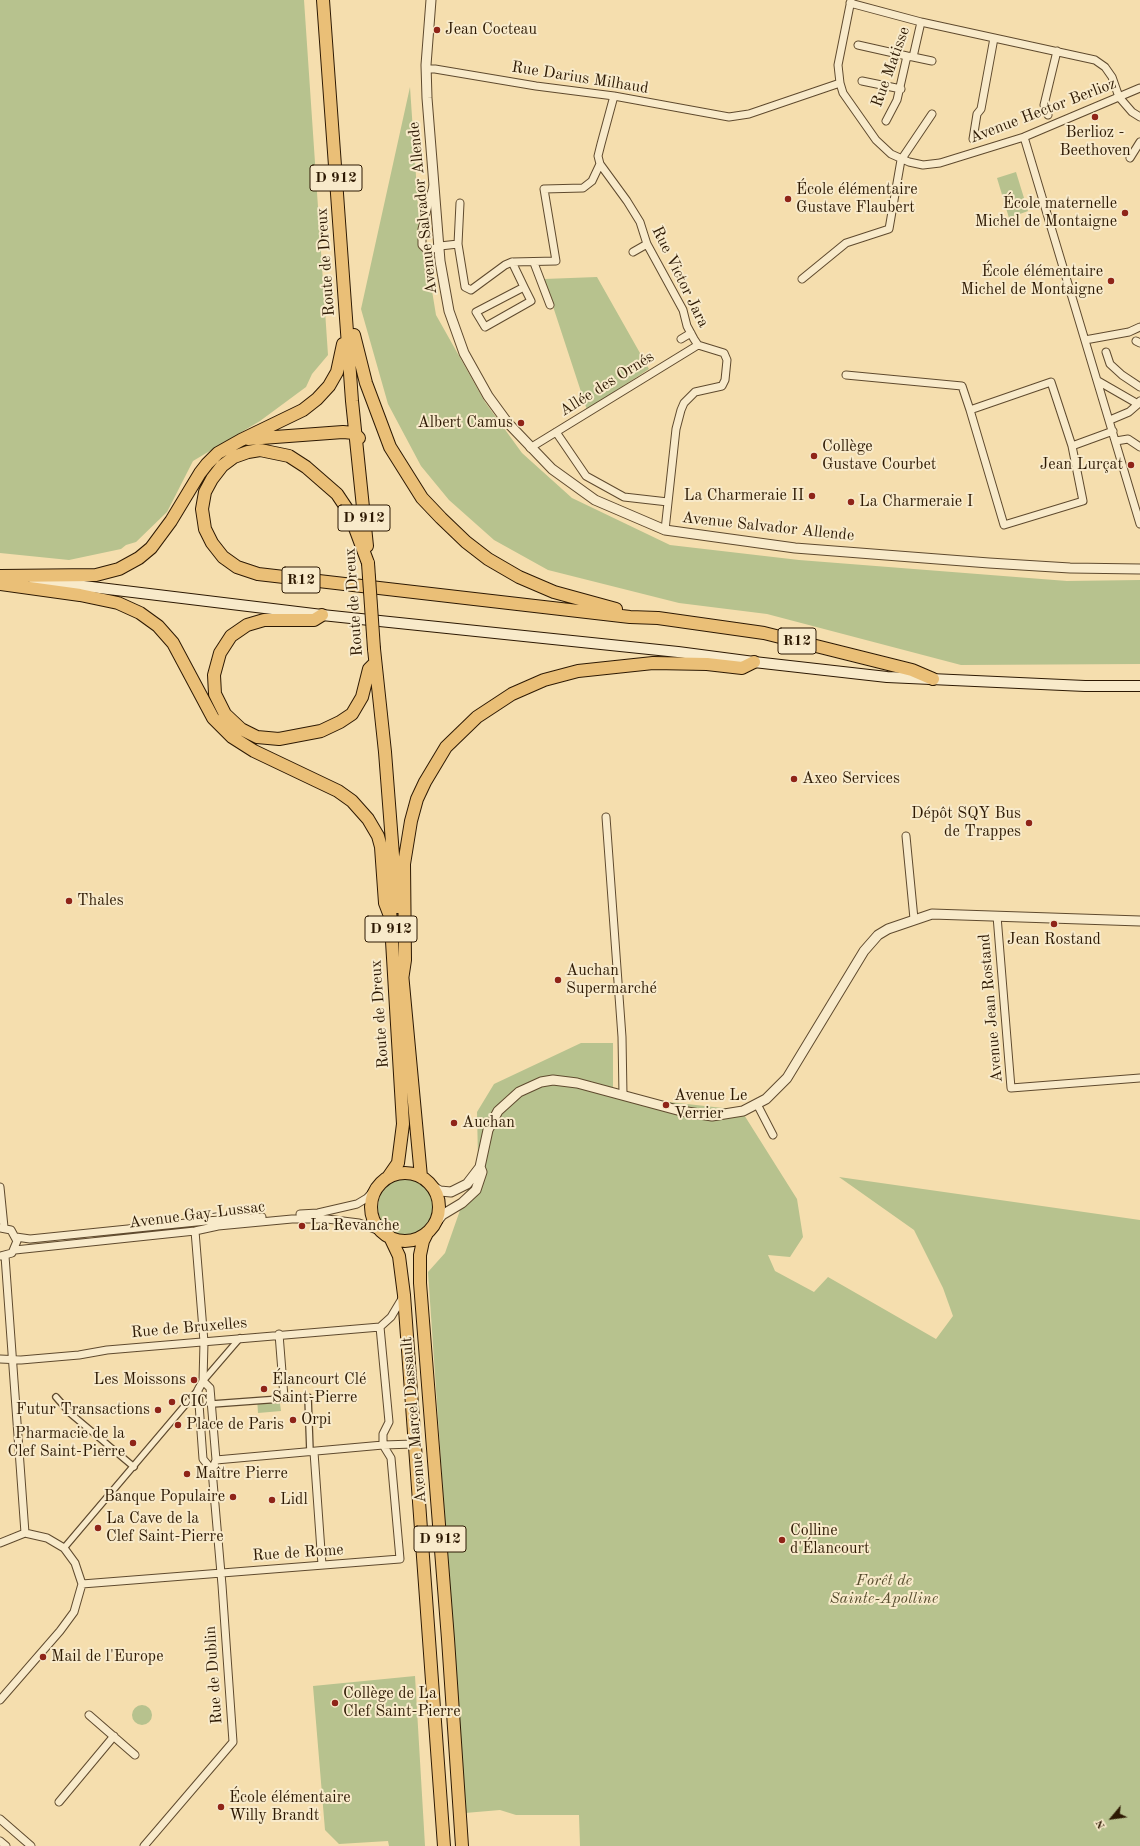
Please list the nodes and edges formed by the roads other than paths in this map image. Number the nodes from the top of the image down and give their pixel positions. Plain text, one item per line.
1 (323, 0) edge
2 (327, 0) edge
3 (431, 0) edge
4 (850, 2) edge
5 (921, 22) junction
6 (994, 38) junction
7 (858, 45) dead end
8 (1056, 51) junction
9 (910, 56) junction
10 (932, 61) dead end
11 (426, 69) junction
12 (862, 81) dead end
13 (840, 83) junction
14 (1140, 88) edge
15 (901, 89) junction
16 (614, 96) junction
17 (1119, 97) junction
18 (932, 114) dead end
19 (1048, 115) dead end
20 (1140, 117) edge
21 (886, 121) dead end
22 (1024, 136) junction
23 (973, 140) dead end
24 (1140, 142) edge
25 (1130, 158) dead end
26 (901, 160) junction
27 (600, 164) junction
28 (433, 184) junction
29 (460, 204) dead end
30 (458, 244) junction
31 (647, 244) junction
32 (440, 246) junction
33 (633, 252) dead end
34 (512, 262) junction
35 (534, 263) junction
36 (802, 279) dead end
37 (524, 287) junction
38 (550, 305) dead end
39 (344, 307) junction
40 (1140, 327) edge
41 (691, 333) junction
42 (354, 335) junction
43 (681, 339) dead end
44 (1085, 340) junction
45 (698, 345) junction
46 (1106, 352) dead end
47 (846, 375) dead end
48 (1098, 381) junction
49 (1140, 387) edge
50 (1139, 403) edge
51 (970, 410) junction
52 (1110, 420) junction
53 (1113, 431) junction
54 (556, 432) junction
55 (354, 433) junction
56 (241, 440) junction
57 (1116, 441) junction
58 (362, 446) junction
59 (1072, 446) junction
60 (1140, 447) edge
61 (530, 448) junction
62 (360, 474) junction
63 (668, 502) junction
64 (1135, 505) junction
65 (1140, 515) edge
66 (1140, 524) edge
67 (665, 530) junction
68 (368, 563) junction
69 (1140, 569) edge
70 (0, 578) edge
71 (322, 615) junction
72 (658, 618) junction
73 (375, 662) junction
74 (754, 662) junction
75 (376, 679) junction
76 (933, 679) junction
77 (1140, 686) edge
78 (606, 817) dead end
79 (906, 836) dead end
80 (390, 916) junction
81 (997, 916) junction
82 (914, 919) junction
83 (1140, 921) edge
84 (402, 980) junction
85 (1140, 1078) edge
86 (623, 1095) junction
87 (757, 1104) junction
88 (773, 1136) dead end
89 (480, 1167) junction
90 (389, 1176) junction
91 (421, 1177) junction
92 (0, 1187) edge
93 (377, 1187) junction
94 (433, 1187) junction
95 (2, 1227) edge
96 (431, 1228) junction
97 (195, 1231) junction
98 (386, 1234) junction
99 (16, 1237) junction
100 (15, 1250) junction
101 (2, 1256) edge
102 (404, 1295) junction
103 (380, 1327) junction
104 (278, 1334) junction
105 (240, 1338) junction
106 (204, 1342) junction
107 (0, 1360) edge
108 (11, 1360) junction
109 (204, 1381) junction
110 (198, 1390) junction
111 (56, 1397) dead end
112 (284, 1397) junction
113 (212, 1404) junction
114 (414, 1444) junction
115 (383, 1445) junction
116 (312, 1452) junction
117 (216, 1460) junction
118 (134, 1467) junction
119 (212, 1470) junction
120 (25, 1533) junction
121 (0, 1543) edge
122 (64, 1548) junction
123 (322, 1565) junction
124 (221, 1572) junction
125 (82, 1584) junction
126 (0, 1700) edge
127 (89, 1715) dead end
128 (114, 1736) junction
129 (136, 1755) dead end
130 (59, 1802) dead end
131 (0, 1819) edge
132 (0, 1841) edge
133 (6, 1846) edge
134 (31, 1846) edge
135 (144, 1846) edge
136 (444, 1846) edge
137 (462, 1846) edge

1 - 39 main road, Route de Dreux / D 912
2 - 42 main road, Route de Dreux / D 912
3 - 11 street, Avenue Salvador Allende
4 - 5 street
4 - 13 street, Avenue Hector Berlioz
5 - 6 street
5 - 9 street, Rue Matisse
6 - 8 street
6 - 23 street
7 - 9 street
8 - 17 street
8 - 19 street
9 - 10 street
9 - 15 street, Rue Matisse
11 - 16 street, Rue Darius Milhaud
11 - 28 street, Avenue Salvador Allende
12 - 15 street
13 - 16 street, Rue Darius Milhaud
13 - 26 street, Avenue Hector Berlioz
14 - 17 street, Avenue Hector Berlioz
15 - 21 street, Rue Matisse
16 - 27 street
17 - 20 street
17 - 22 street, Avenue Hector Berlioz
18 - 26 street
22 - 26 street, Avenue Hector Berlioz
22 - 44 street
24 - 25 street
26 - 36 street
27 - 31 street, Rue Victor Jara
27 - 35 street
28 - 32 street, Avenue Salvador Allende
28 - 32 street
29 - 30 street
30 - 32 street
30 - 34 street
31 - 33 street
31 - 41 street, Rue Victor Jara
32 - 61 street, Avenue Salvador Allende
34 - 35 street
34 - 37 street
35 - 38 street
37 - 37 street
39 - 55 main road, Route de Dreux / D 912
39 - 56 main road
40 - 44 street
41 - 43 street
41 - 45 street, Rue Victor Jara
42 - 58 main road, Route de Dreux / D 912
42 - 72 main road, R12
44 - 48 street
45 - 54 street, Allée des Ornés
45 - 63 street, Rue Victor Jara
46 - 49 street
47 - 51 street
48 - 50 street
48 - 52 street
50 - 52 street
51 - 59 street
51 - 59 street
52 - 53 street
53 - 57 street
53 - 59 street
54 - 61 street, Allée des Ornés
54 - 63 street
55 - 56 main road
55 - 58 main road
55 - 62 main road, Route de Dreux / D 912
56 - 70 main road
57 - 60 street
57 - 64 street
58 - 62 main road, Route de Dreux / D 912
61 - 67 street, Avenue Salvador Allende
62 - 68 main road, Route de Dreux / D 912
63 - 67 street, Rue Victor Jara
64 - 65 street
64 - 66 street
67 - 69 street, Avenue Salvador Allende
68 - 72 main road, R12
68 - 73 main road, Route de Dreux / D 912, bridge
70 - 71 main road, R12
70 - 80 main road
71 - 73 main road, R12
71 - 74 main road, R12
72 - 76 main road, R12
73 - 75 main road, Route de Dreux / D 912
74 - 76 main road, R12
74 - 84 main road, R12
75 - 80 main road, Route de Dreux / D 912
75 - 84 main road, Route de Dreux / D 912
76 - 77 main road, R12
78 - 86 street
79 - 82 street
80 - 90 main road, Route de Dreux / D 912
81 - 82 street
81 - 83 street
81 - 85 street, Avenue Jean Rostand
82 - 87 street
84 - 91 main road, Route de Dreux / D 912
86 - 87 street
86 - 89 street
87 - 88 street
89 - 94 street
89 - 96 street
90 - 91 main road
90 - 93 main road
91 - 94 main road
92 - 95 street
93 - 98 main road
93 - 99 street, Avenue Gay-Lussac
94 - 96 main road
95 - 99 street
96 - 98 main road
96 - 137 main road, Avenue Marcel Dassault / D 912
97 - 98 street, Avenue Gay-Lussac
97 - 100 street, Avenue Gay-Lussac
97 - 106 street, Rue de Dublin
98 - 102 main road, Avenue Marcel Dassault / D 912
99 - 100 street
100 - 101 street
101 - 108 street
102 - 103 street
102 - 114 main road, Avenue Marcel Dassault / D 912
103 - 104 street, Rue de Bruxelles
103 - 115 street
104 - 105 street, Rue de Bruxelles
104 - 112 street
105 - 106 street, Rue de Bruxelles
105 - 109 street
106 - 108 street, Rue de Bruxelles
106 - 109 street, Rue de Dublin
107 - 108 street, Rue de Bruxelles
108 - 120 street
109 - 110 street
109 - 113 street, Rue de Dublin
110 - 118 street
110 - 119 street, Rue de Dublin
111 - 118 street
112 - 113 street
112 - 116 street
113 - 117 street, Rue de Dublin
114 - 115 street
114 - 136 main road, Avenue Marcel Dassault / D 912
115 - 116 street
115 - 123 street, Rue de Rome
116 - 117 street
116 - 123 street
117 - 119 street, Rue de Dublin
118 - 122 street
119 - 124 street, Rue de Dublin
120 - 121 street
120 - 122 street
122 - 125 street
123 - 124 street, Rue de Rome
124 - 125 street, Rue de Rome
124 - 135 street, Rue de Dublin
125 - 126 street
127 - 128 street
128 - 129 street
128 - 130 street
131 - 134 street
132 - 133 street

